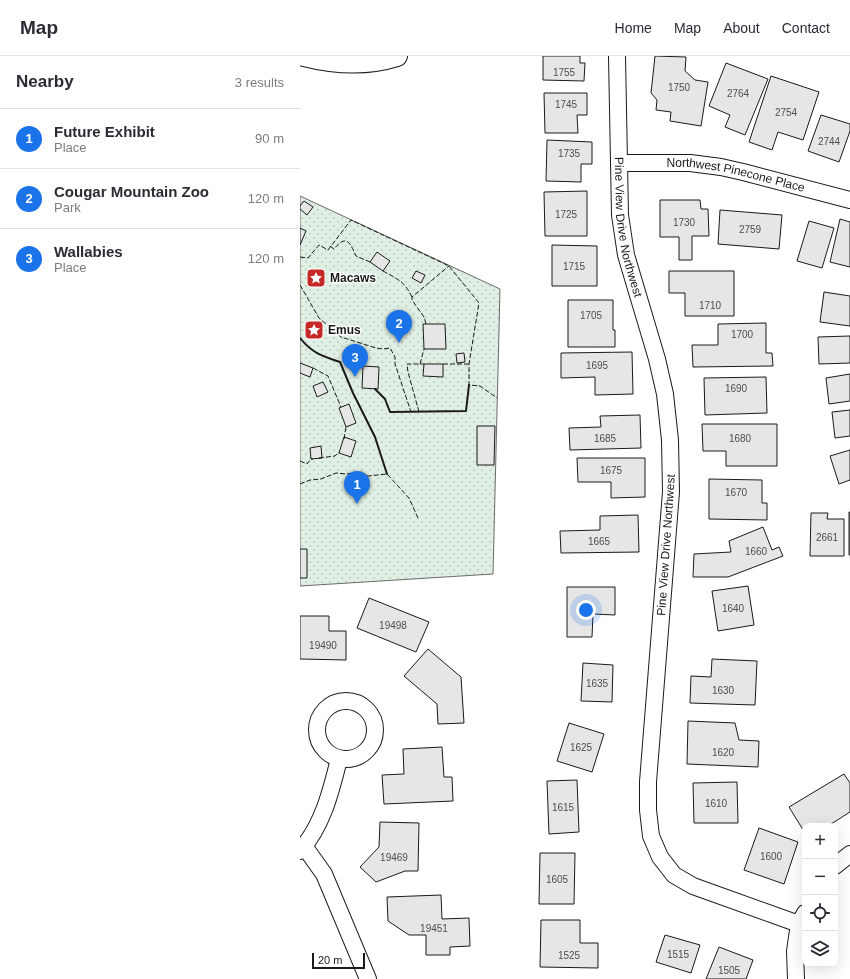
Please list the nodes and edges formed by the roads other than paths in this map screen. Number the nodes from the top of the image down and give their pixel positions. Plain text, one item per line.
1 (304, 56) edge
2 (396, 56) edge
3 (617, 56) edge
4 (620, 163) junction
5 (850, 200) edge
6 (339, 759) dead end
7 (302, 848) edge
8 (850, 854) edge
9 (838, 864) edge
10 (802, 918) edge
11 (368, 979) edge
12 (796, 979) edge

1 - 2 street
3 - 4 street, Pine View Drive Northwest
4 - 5 street, Northwest Pinecone Place
4 - 10 street, Pine View Drive Northwest
6 - 7 street
7 - 11 street
8 - 9 street
10 - 12 street

